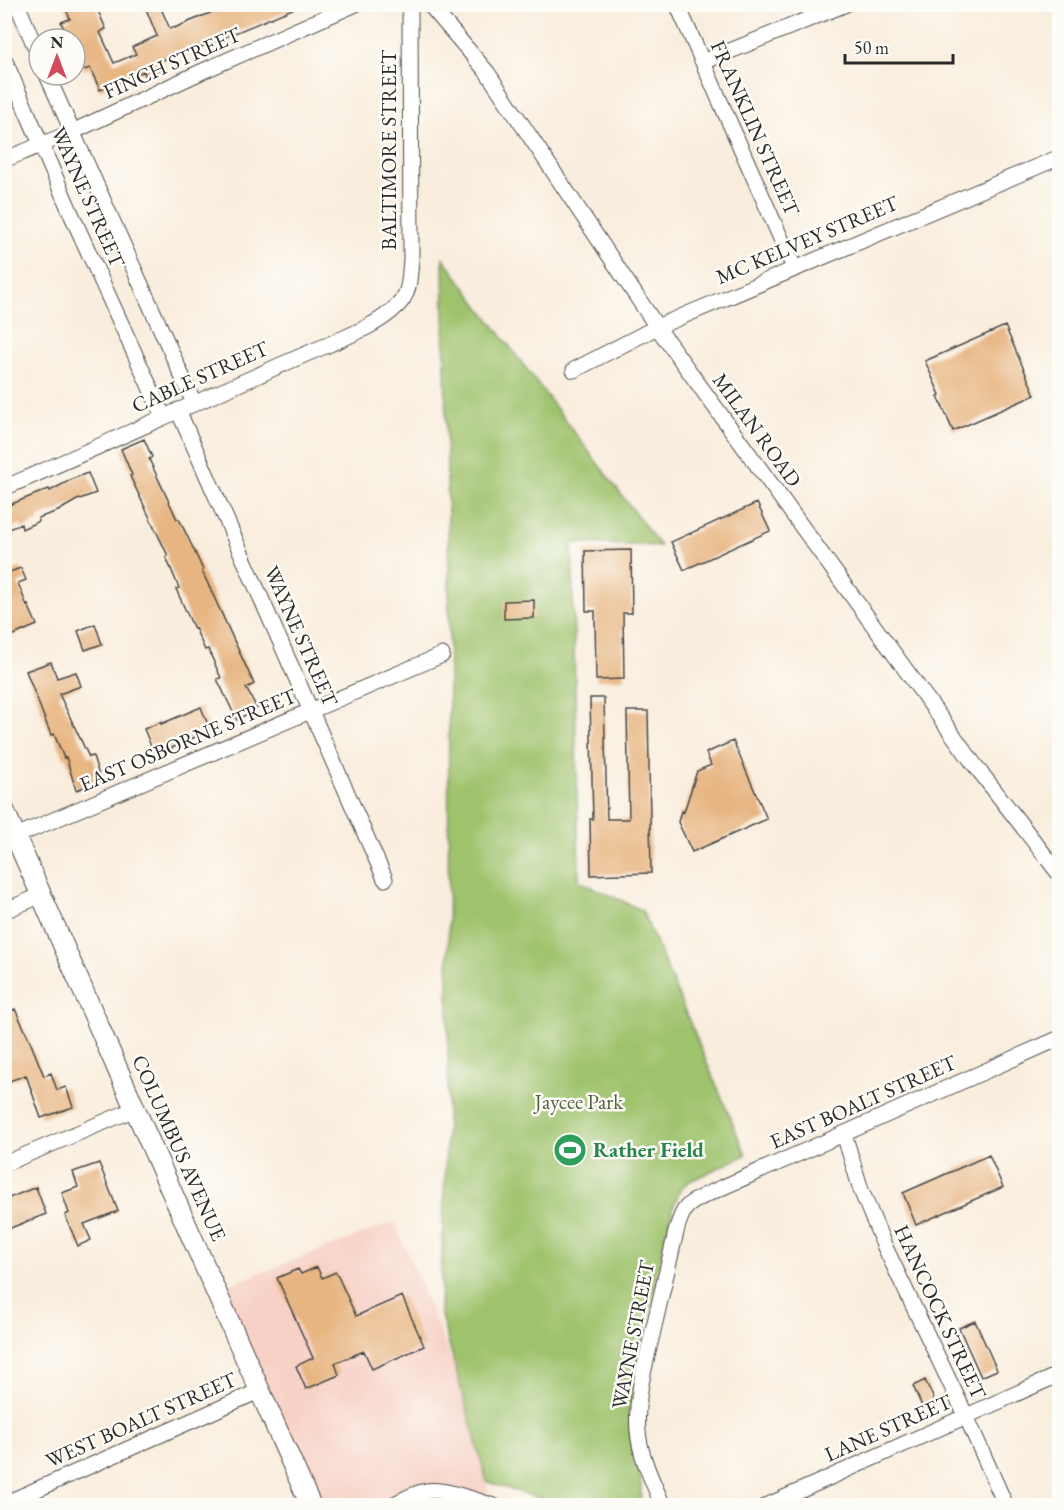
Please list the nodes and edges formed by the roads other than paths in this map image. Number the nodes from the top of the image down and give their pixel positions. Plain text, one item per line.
1 (16, 4) edge
2 (356, 4) edge
3 (410, 4) edge
4 (429, 4) edge
5 (677, 4) edge
6 (846, 4) edge
7 (27, 29) edge
8 (4, 59) edge
9 (703, 62) junction
10 (52, 87) edge
11 (72, 132) junction
12 (42, 145) junction
13 (1059, 157) edge
14 (4, 160) edge
15 (794, 268) junction
16 (406, 295) joint
17 (657, 327) junction
18 (574, 369) dead end
19 (194, 403) junction
20 (178, 410) junction
21 (163, 416) junction
22 (4, 488) edge
23 (442, 655) dead end
24 (310, 711) junction
25 (4, 810) edge
26 (16, 836) junction
27 (1059, 875) edge
28 (385, 879) dead end
29 (42, 895) junction
30 (4, 911) edge
31 (1059, 1038) edge
32 (135, 1109) junction
33 (844, 1134) junction
34 (4, 1164) edge
35 (685, 1208) joint
36 (1059, 1374) edge
37 (261, 1390) junction
38 (966, 1416) junction
39 (4, 1504) edge
40 (312, 1506) edge
41 (391, 1506) edge
42 (494, 1506) edge
43 (663, 1506) edge
44 (766, 1506) edge
45 (1006, 1506) edge

1 - 7 street
2 - 11 street, FINCH STREET
3 - 16 street, BALTIMORE STREET
4 - 17 street, MILAN ROAD
5 - 9 street, FRANKLIN STREET
6 - 9 street
8 - 12 street, WAYNE STREET
9 - 15 street, FRANKLIN STREET
10 - 11 street, WAYNE STREET
11 - 12 street, FINCH STREET
11 - 19 street, WAYNE STREET
12 - 14 street, FINCH STREET
12 - 21 street, WAYNE STREET
13 - 15 street, MC KELVEY STREET
15 - 17 street, MC KELVEY STREET
16 - 19 street, CABLE STREET
17 - 18 street, MC KELVEY STREET
17 - 27 street, MILAN ROAD
19 - 20 street, CABLE STREET
20 - 21 street, CABLE STREET
20 - 24 street, WAYNE STREET
21 - 22 street, CABLE STREET
23 - 24 street, EAST OSBORNE STREET
24 - 26 street, EAST OSBORNE STREET
24 - 28 street, WAYNE STREET
25 - 26 main road, COLUMBUS AVENUE
26 - 29 main road, COLUMBUS AVENUE
29 - 30 street
29 - 32 main road, COLUMBUS AVENUE
31 - 33 street, EAST BOALT STREET
32 - 34 street
32 - 37 main road, COLUMBUS AVENUE
33 - 35 street, EAST BOALT STREET
33 - 38 street, HANCOCK STREET
35 - 43 street, WAYNE STREET
36 - 38 street, LANE STREET
37 - 39 street, WEST BOALT STREET
37 - 40 main road, COLUMBUS AVENUE
38 - 44 street, LANE STREET
38 - 45 street, HANCOCK STREET
41 - 42 street

